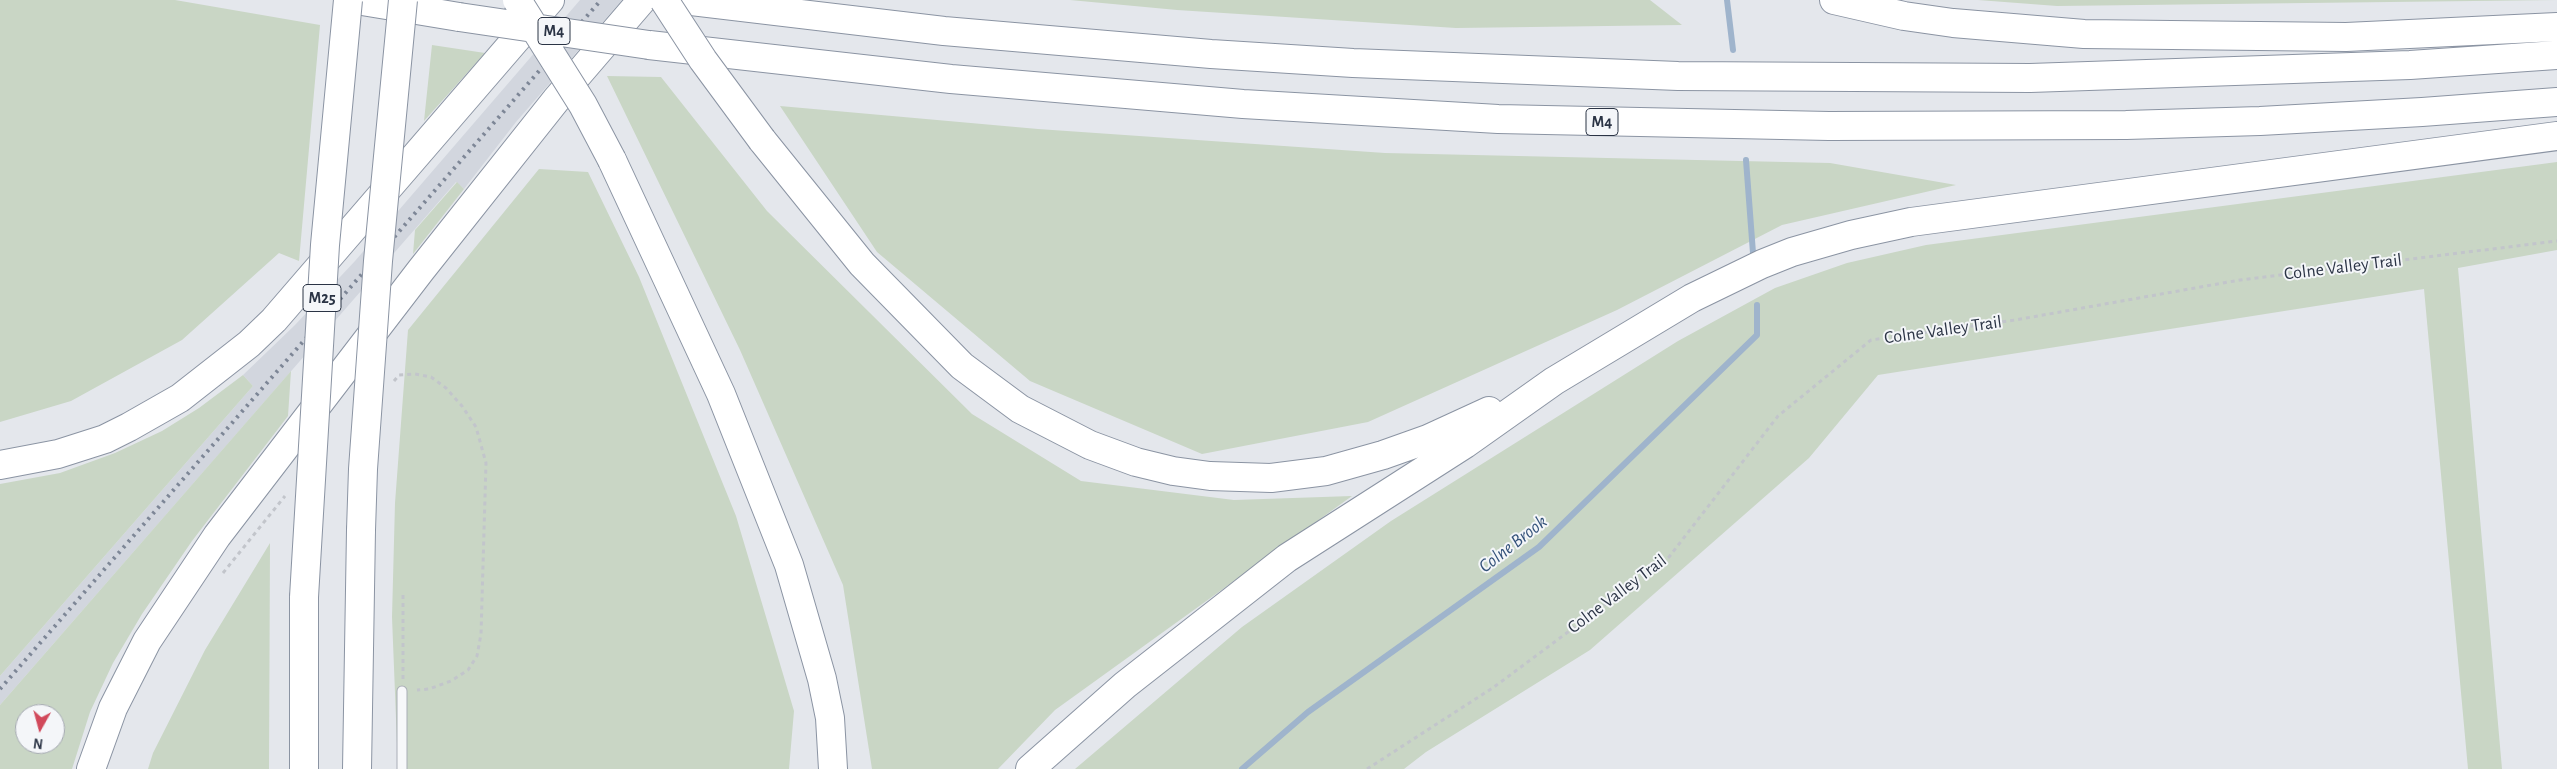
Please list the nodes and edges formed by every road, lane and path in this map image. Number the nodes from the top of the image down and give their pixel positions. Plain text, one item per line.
1 (348, 0) edge
2 (356, 0) edge
3 (403, 0) edge
4 (517, 0) edge
5 (550, 0) edge
6 (642, 0) edge
7 (664, 0) edge
8 (683, 0) edge
9 (1834, 0) edge
10 (2557, 27) edge
11 (2557, 55) edge
12 (2557, 102) edge
13 (2557, 136) edge
14 (2557, 241) edge
15 (1554, 381) junction
16 (392, 382) dead end
17 (0, 465) edge
18 (287, 495) dead end
19 (218, 578) dead end
20 (404, 593) dead end
21 (402, 691) junction
22 (91, 769) edge
23 (304, 769) edge
24 (357, 769) edge
25 (402, 769) edge
26 (833, 769) edge
27 (1030, 769) edge
28 (1367, 769) edge

1 - 23 highway, M25, bridge
2 - 12 highway, M4, bridge
3 - 24 highway, bridge
4 - 26 highway, bridge
5 - 17 highway
6 - 22 highway
7 - 15 highway, bridge
8 - 11 highway
9 - 10 highway
13 - 15 highway
14 - 28 path, Colne Valley Trail
15 - 27 highway
16 - 21 path
18 - 19 path
20 - 21 path
21 - 25 lane

